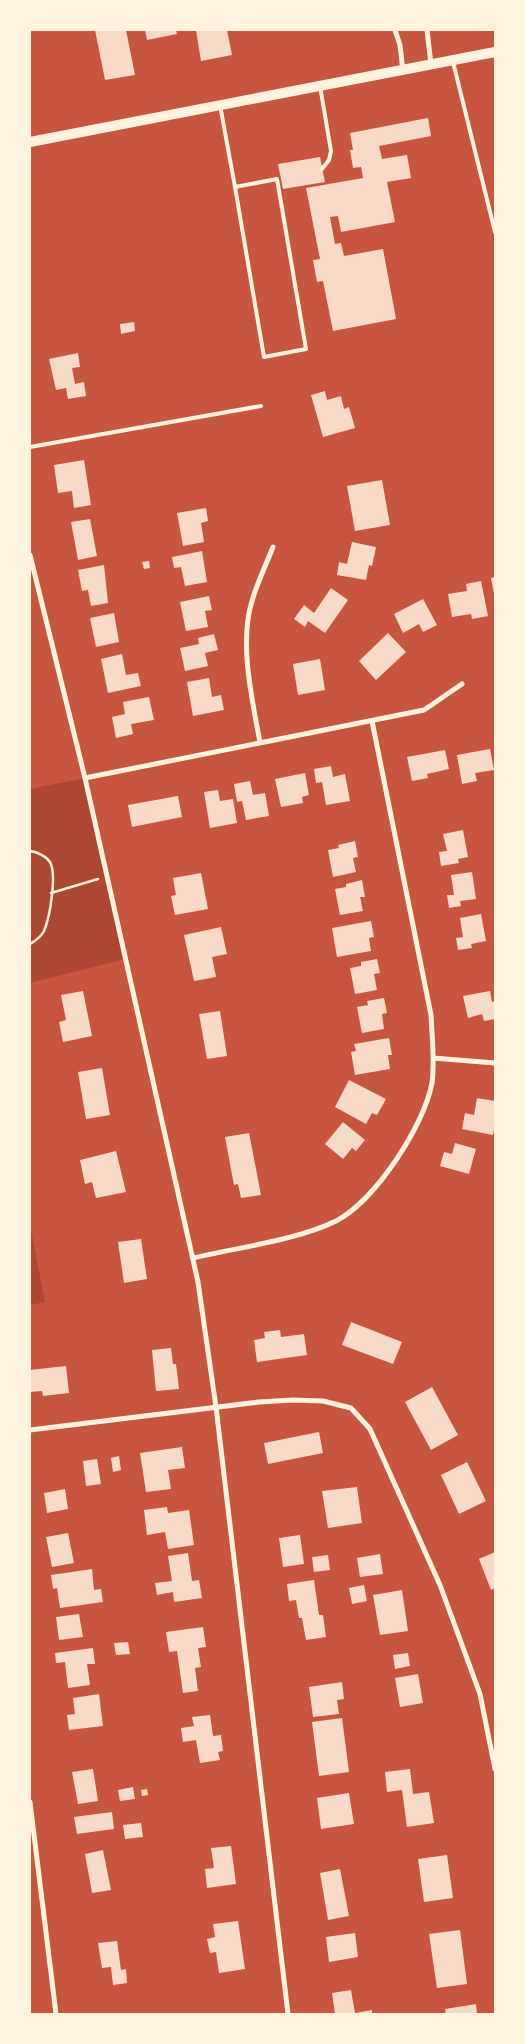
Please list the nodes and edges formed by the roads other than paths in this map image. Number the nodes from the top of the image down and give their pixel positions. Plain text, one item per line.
1 (395, 30) edge
2 (427, 30) edge
3 (495, 52) edge
4 (452, 60) junction
5 (431, 64) junction
6 (402, 71) junction
7 (320, 86) junction
8 (220, 105) junction
9 (30, 142) edge
10 (322, 169) dead end
11 (235, 187) junction
12 (495, 232) edge
13 (261, 406) dead end
14 (30, 447) edge
15 (273, 547) dead end
16 (30, 555) edge
17 (462, 684) dead end
18 (372, 721) junction
19 (260, 742) junction
20 (85, 778) junction
21 (433, 1058) junction
22 (495, 1063) edge
23 (193, 1258) junction
24 (216, 1407) junction
25 (30, 1430) edge
26 (495, 1769) edge
27 (30, 1802) edge
28 (56, 2014) edge
29 (288, 2014) edge

1 - 6 street
2 - 5 street
3 - 4 main road
4 - 5 main road
4 - 12 lane
5 - 6 main road
6 - 7 main road
7 - 8 main road
7 - 10 lane
8 - 9 main road
8 - 11 lane
11 - 11 lane
13 - 14 lane
15 - 19 street
16 - 20 street
17 - 18 street
18 - 19 street
18 - 21 street
19 - 20 street
20 - 23 street
21 - 22 street
21 - 23 street
23 - 24 street
24 - 25 street
24 - 26 street
24 - 29 street
27 - 28 street

